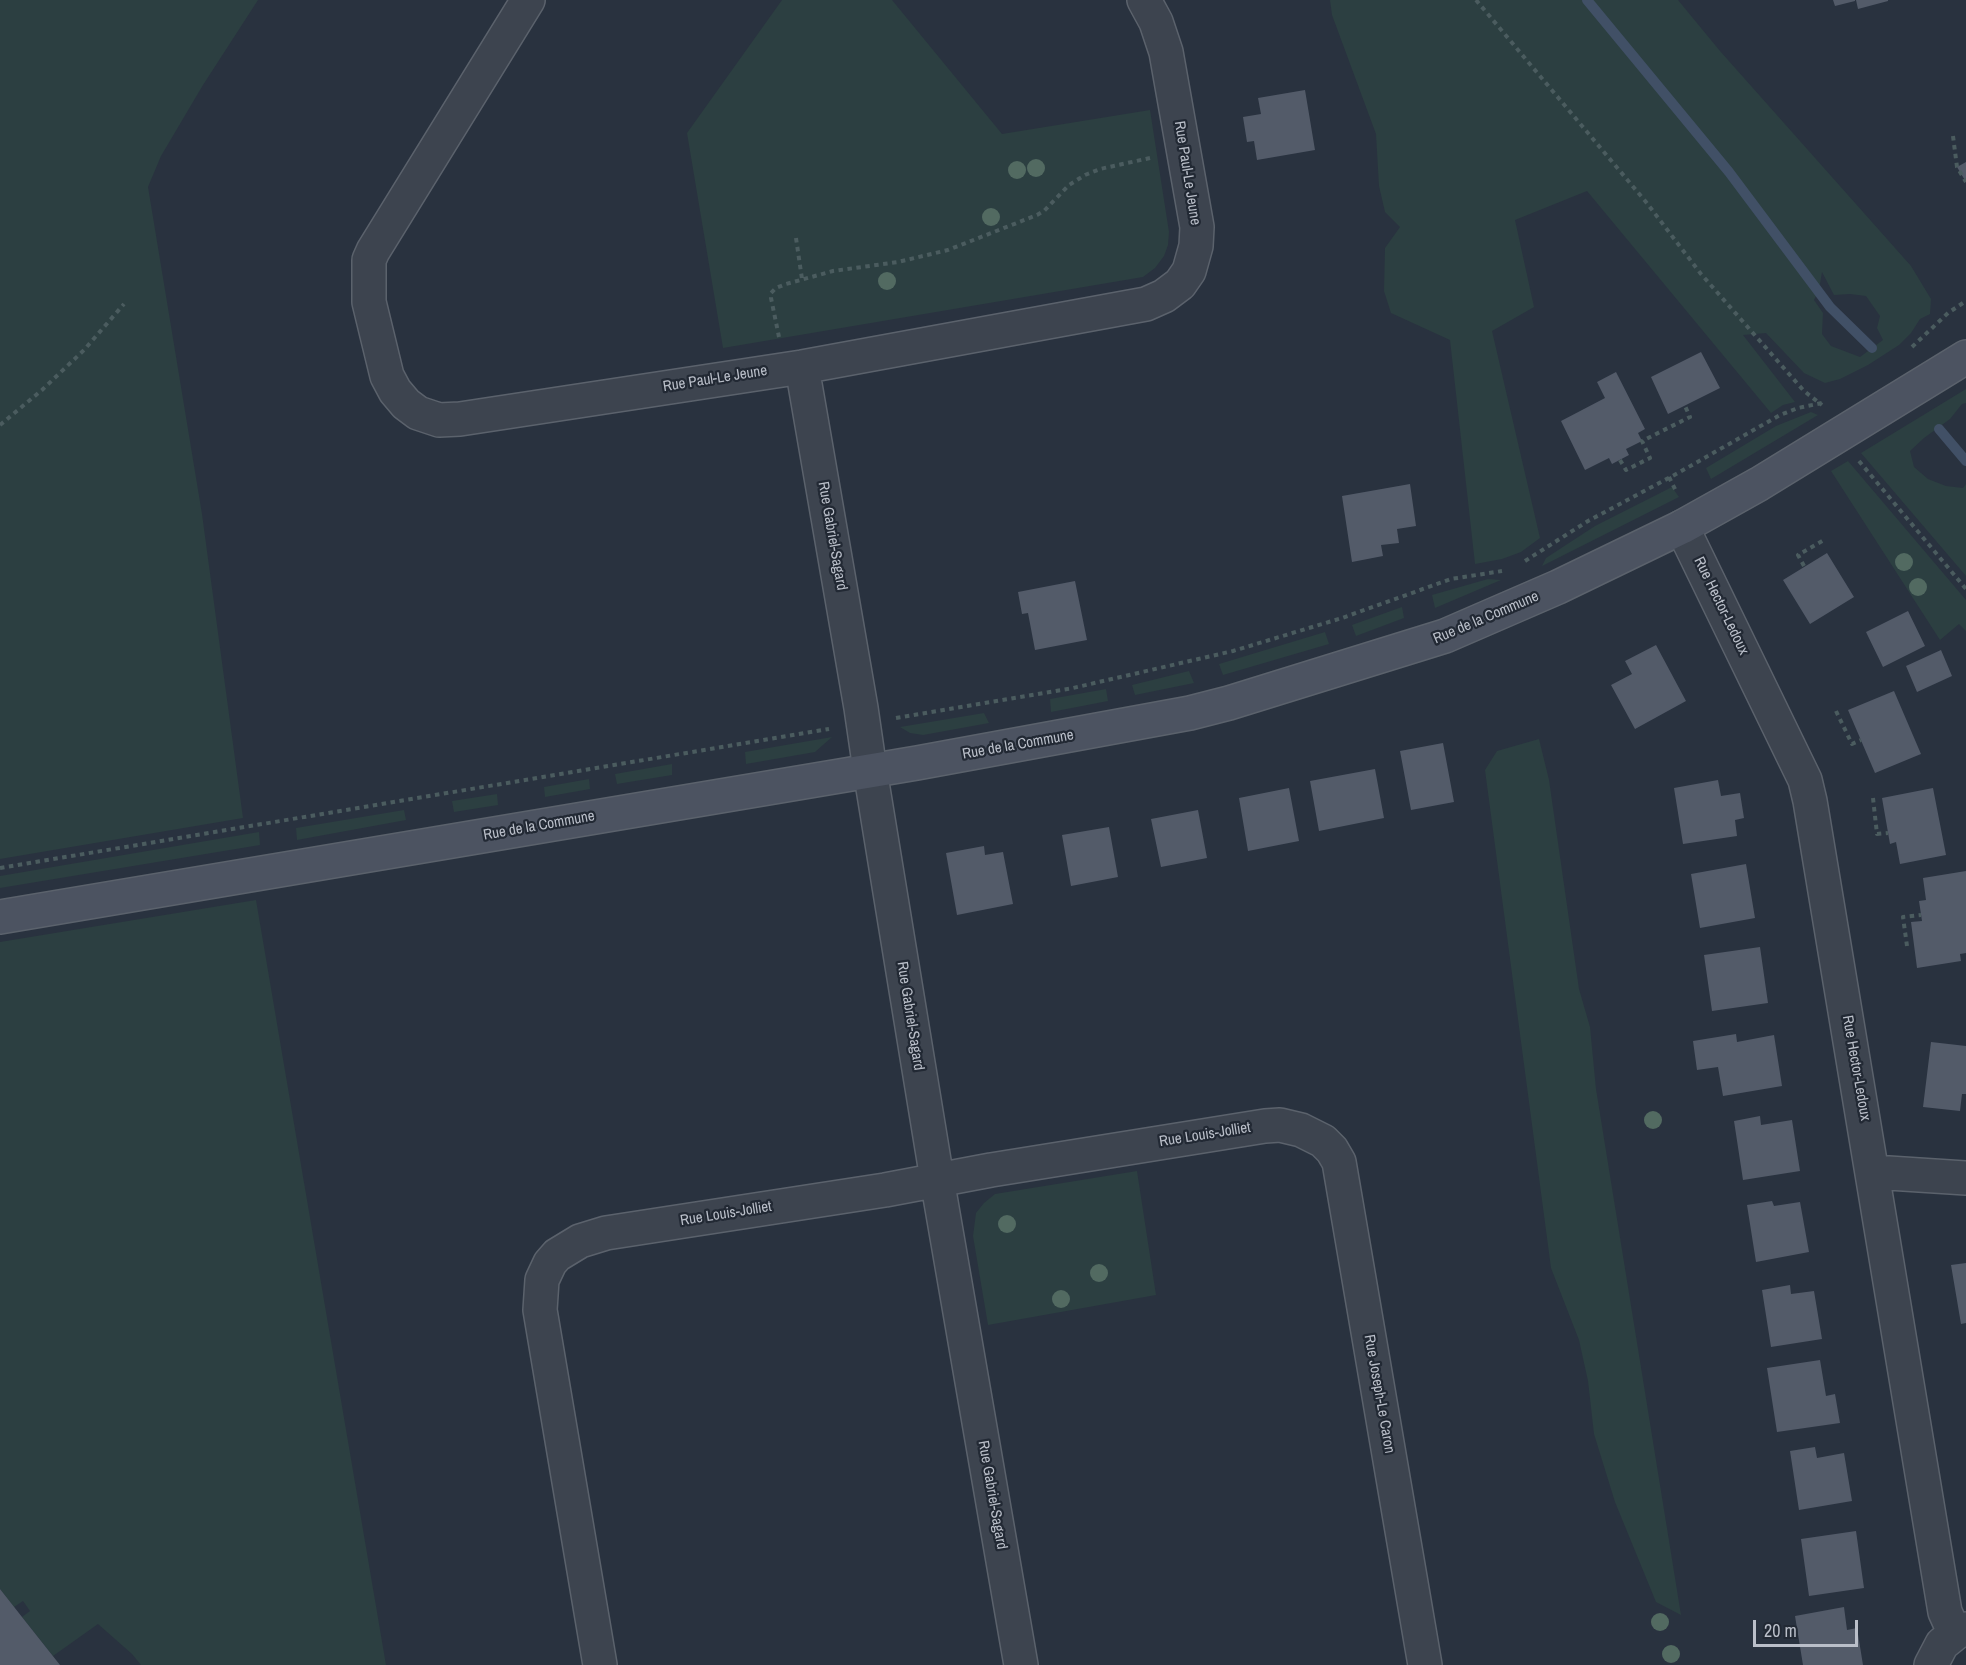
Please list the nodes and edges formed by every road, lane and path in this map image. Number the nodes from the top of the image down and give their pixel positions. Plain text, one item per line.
1 (528, 0) edge
2 (1144, 0) edge
3 (1476, 0) edge
4 (1953, 136) dead end
5 (1157, 157) dead end
6 (1966, 182) edge
7 (796, 238) dead end
8 (802, 279) junction
9 (1966, 301) edge
10 (124, 304) dead end
11 (779, 338) dead end
12 (1911, 348) dead end
13 (1966, 357) edge
14 (802, 367) junction
15 (1829, 399) dead end
16 (1821, 404) junction
17 (1684, 406) dead end
18 (0, 425) edge
19 (1855, 457) dead end
20 (1620, 460) dead end
21 (1682, 527) junction
22 (1824, 540) dead end
23 (1517, 565) dead end
24 (1804, 566) dead end
25 (1509, 569) dead end
26 (1966, 589) edge
27 (1836, 711) dead end
28 (893, 718) dead end
29 (834, 728) dead end
30 (1861, 740) dead end
31 (870, 770) junction
32 (1873, 798) dead end
33 (1888, 832) dead end
34 (0, 868) edge
35 (1921, 915) dead end
36 (0, 917) edge
37 (1907, 946) dead end
38 (1312, 1134) joint
39 (1873, 1172) junction
40 (1966, 1178) edge
41 (937, 1179) junction
42 (1962, 1631) edge
43 (600, 1665) edge
44 (1021, 1665) edge
45 (1425, 1665) edge
46 (1931, 1665) edge

1 - 14 street, Rue Paul-Le Jeune
2 - 14 street, Rue Paul-Le Jeune
3 - 16 path
4 - 6 path
5 - 8 path
7 - 8 path
8 - 11 path
9 - 12 path
10 - 18 path
13 - 21 street, Rue de la Commune
14 - 31 street, Rue Gabriel-Sagard
15 - 16 path
16 - 23 path
17 - 20 path
19 - 26 path
21 - 31 street, Rue de la Commune
21 - 39 street, Rue Hector-Ledoux
22 - 24 path
25 - 28 path
27 - 30 path
29 - 34 path
31 - 36 street, Rue de la Commune
31 - 41 street, Rue Gabriel-Sagard
32 - 33 path
35 - 37 path
38 - 41 street, Rue Louis-Jolliet
38 - 45 street, Rue Joseph-Le Caron
39 - 40 street
39 - 42 street, Rue Hector-Ledoux
41 - 43 street, Rue Louis-Jolliet
41 - 44 street, Rue Gabriel-Sagard
42 - 46 street, Rue Hector-Ledoux

